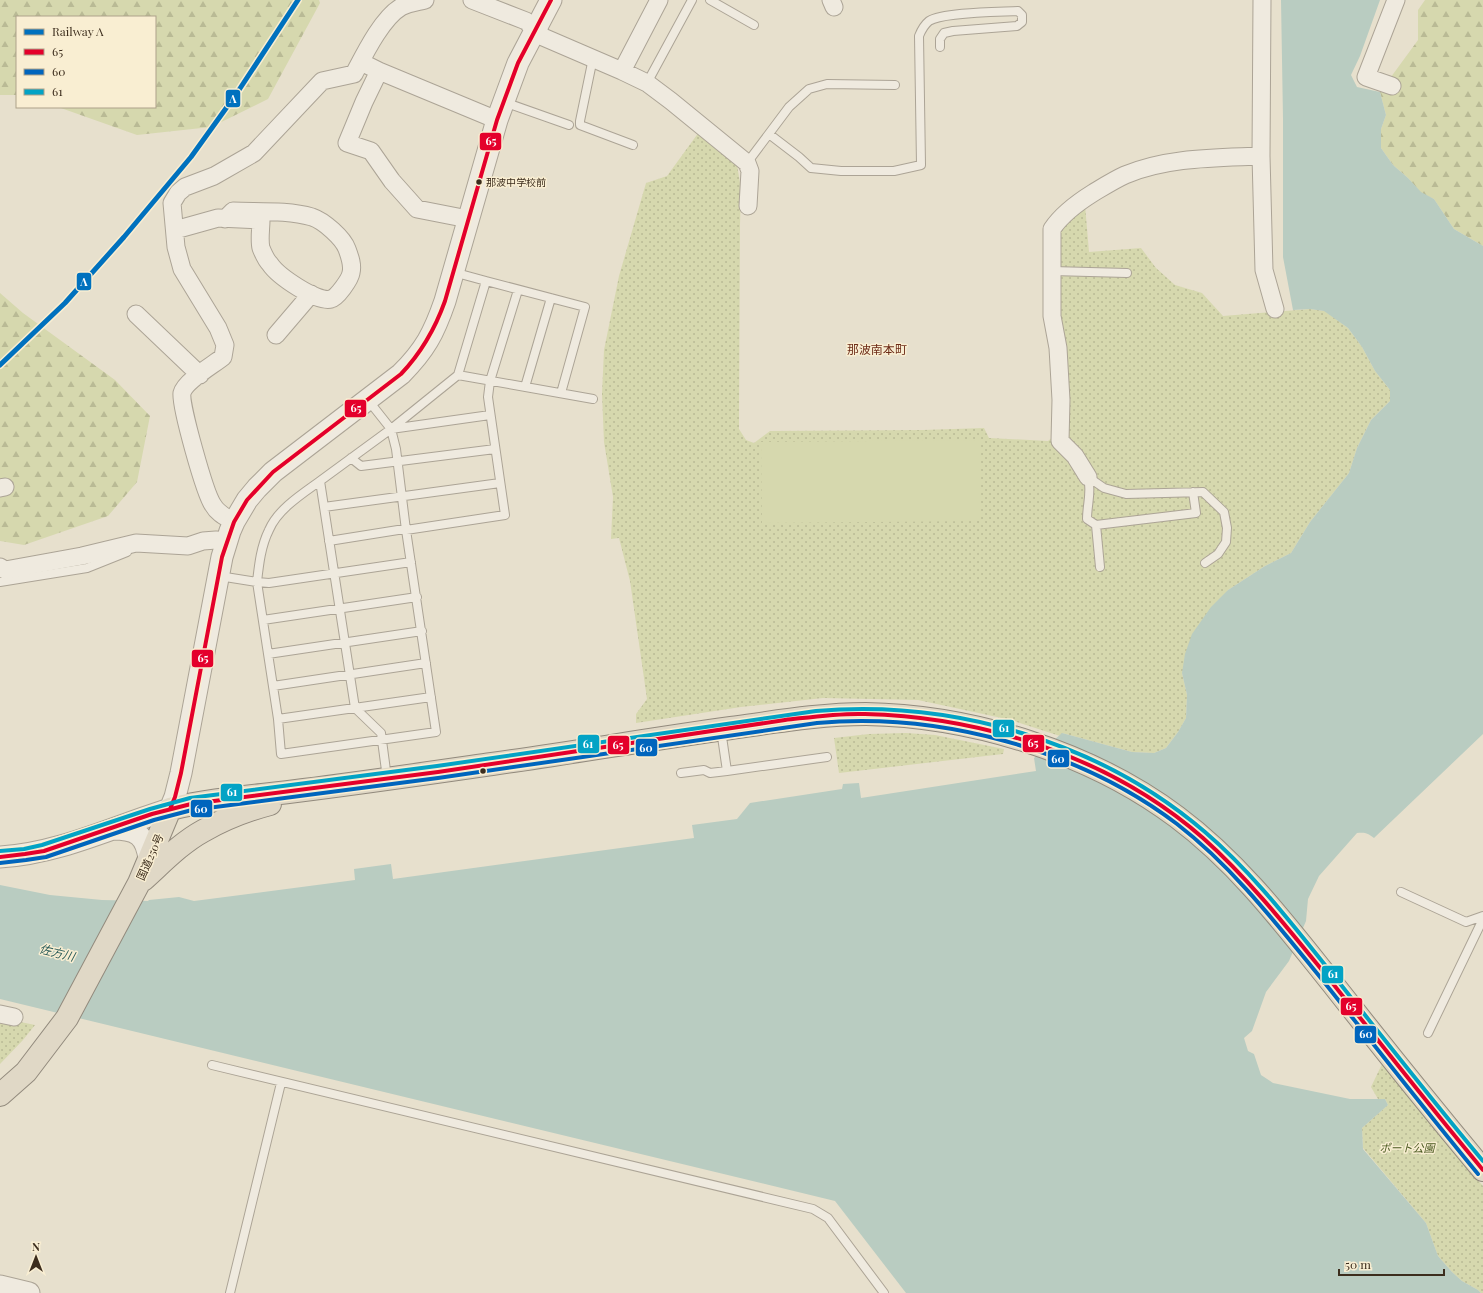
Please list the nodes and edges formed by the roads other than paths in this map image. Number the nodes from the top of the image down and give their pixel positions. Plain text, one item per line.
1 (425, 0) edge
2 (472, 0) edge
3 (551, 0) edge
4 (659, 0) edge
5 (692, 0) edge
6 (710, 0) edge
7 (1262, 0) edge
8 (1396, 0) edge
9 (754, 26) dead end
10 (535, 29) junction
11 (940, 47) dead end
12 (593, 58) junction
13 (361, 62) junction
14 (379, 71) junction
15 (622, 71) junction
16 (647, 83) junction
17 (895, 85) dead end
18 (1392, 86) dead end
19 (500, 111) junction
20 (569, 125) dead end
21 (769, 134) junction
22 (633, 145) dead end
23 (1261, 156) junction
24 (747, 163) junction
25 (748, 206) dead end
26 (226, 219) junction
27 (468, 219) junction
28 (175, 230) junction
29 (1052, 271) junction
30 (453, 272) junction
31 (1127, 273) dead end
32 (486, 281) junction
33 (518, 290) junction
34 (311, 294) junction
35 (551, 298) junction
36 (1275, 309) dead end
37 (136, 314) dead end
38 (276, 335) dead end
39 (200, 374) junction
40 (458, 375) junction
41 (490, 381) junction
42 (525, 387) junction
43 (561, 393) junction
44 (593, 399) dead end
45 (368, 400) junction
46 (490, 415) junction
47 (391, 429) junction
48 (495, 449) junction
49 (352, 458) junction
50 (398, 462) junction
51 (1088, 477) junction
52 (320, 481) junction
53 (500, 483) junction
54 (1194, 492) junction
55 (402, 497) junction
56 (324, 507) junction
57 (234, 522) junction
58 (1096, 524) junction
59 (406, 530) junction
60 (226, 541) junction
61 (329, 541) junction
62 (170, 545) junction
63 (411, 562) junction
64 (1205, 563) dead end
65 (0, 567) edge
66 (1100, 567) dead end
67 (334, 575) junction
68 (218, 576) junction
69 (0, 582) edge
70 (257, 582) junction
71 (416, 597) junction
72 (339, 608) junction
73 (263, 620) junction
74 (422, 631) junction
75 (344, 642) junction
76 (268, 654) junction
77 (426, 663) junction
78 (349, 674) junction
79 (273, 686) junction
80 (431, 697) junction
81 (355, 708) junction
82 (278, 719) junction
83 (721, 729) junction
84 (382, 740) junction
85 (827, 757) dead end
86 (727, 771) junction
87 (682, 773) dead end
88 (387, 779) junction
89 (313, 789) junction
90 (170, 809) junction
91 (111, 829) junction
92 (0, 857) edge
93 (149, 859) junction
94 (139, 883) junction
95 (1401, 892) dead end
96 (1483, 918) edge
97 (1428, 1033) dead end
98 (212, 1065) dead end
99 (281, 1083) junction
100 (0, 1095) edge
101 (1483, 1170) edge
102 (0, 1286) edge
103 (29, 1293) edge
104 (230, 1293) edge
105 (884, 1293) edge

1 - 13 street
2 - 10 street
3 - 10 street
4 - 15 street
5 - 16 lane
6 - 9 lane
7 - 23 street
8 - 18 street
10 - 12 street
10 - 19 street
11 - 21 lane
12 - 15 street
12 - 22 lane
13 - 14 street
13 - 28 street
14 - 19 street
14 - 27 street
15 - 16 street
16 - 24 street
17 - 21 lane
19 - 20 lane
19 - 27 street
21 - 24 lane
23 - 29 street
23 - 36 street
24 - 25 street
26 - 28 street
26 - 34 street
26 - 34 street
27 - 30 street
28 - 39 street
29 - 31 lane
29 - 51 street
30 - 32 lane
30 - 45 street
32 - 33 lane
32 - 40 lane
33 - 35 lane
33 - 41 lane
34 - 38 street
35 - 42 lane
35 - 43 lane
37 - 39 street
39 - 57 street
40 - 41 lane
40 - 47 lane
41 - 42 lane
41 - 46 lane
42 - 43 lane
43 - 44 lane
45 - 47 lane
45 - 57 street
46 - 47 lane
46 - 48 lane
47 - 49 lane
47 - 50 lane
48 - 50 lane
48 - 53 lane
49 - 50 lane
49 - 52 lane
50 - 55 lane
51 - 54 lane
51 - 58 lane
52 - 56 lane
52 - 70 lane
53 - 55 lane
53 - 59 lane
54 - 58 lane
54 - 64 lane
55 - 56 lane
55 - 59 lane
56 - 61 lane
57 - 60 street
58 - 66 lane
59 - 61 lane
59 - 63 lane
60 - 62 street
60 - 68 street
61 - 67 lane
62 - 65 street
62 - 69 lane
63 - 67 lane
63 - 71 lane
67 - 70 lane
67 - 72 lane
68 - 70 lane
68 - 90 street
70 - 73 lane
71 - 72 lane
71 - 74 lane
72 - 73 lane
72 - 75 lane
73 - 76 lane
74 - 75 lane
74 - 77 lane
75 - 76 lane
75 - 78 lane
76 - 79 lane
77 - 78 lane
77 - 80 lane
78 - 79 lane
78 - 81 lane
79 - 82 lane
80 - 81 lane
80 - 84 lane
81 - 82 lane
81 - 84 lane
82 - 84 lane
83 - 86 lane
83 - 88 highway
83 - 101 highway
84 - 88 lane
85 - 86 lane
86 - 87 lane
88 - 89 highway
89 - 90 highway
89 - 94 highway
90 - 91 street
90 - 93 highway, 国道250号
91 - 92 street
91 - 93 street
93 - 94 highway, 国道250号
94 - 100 highway, 国道250号
95 - 96 lane
96 - 97 lane
98 - 99 lane
99 - 104 lane
99 - 105 lane
102 - 103 street

